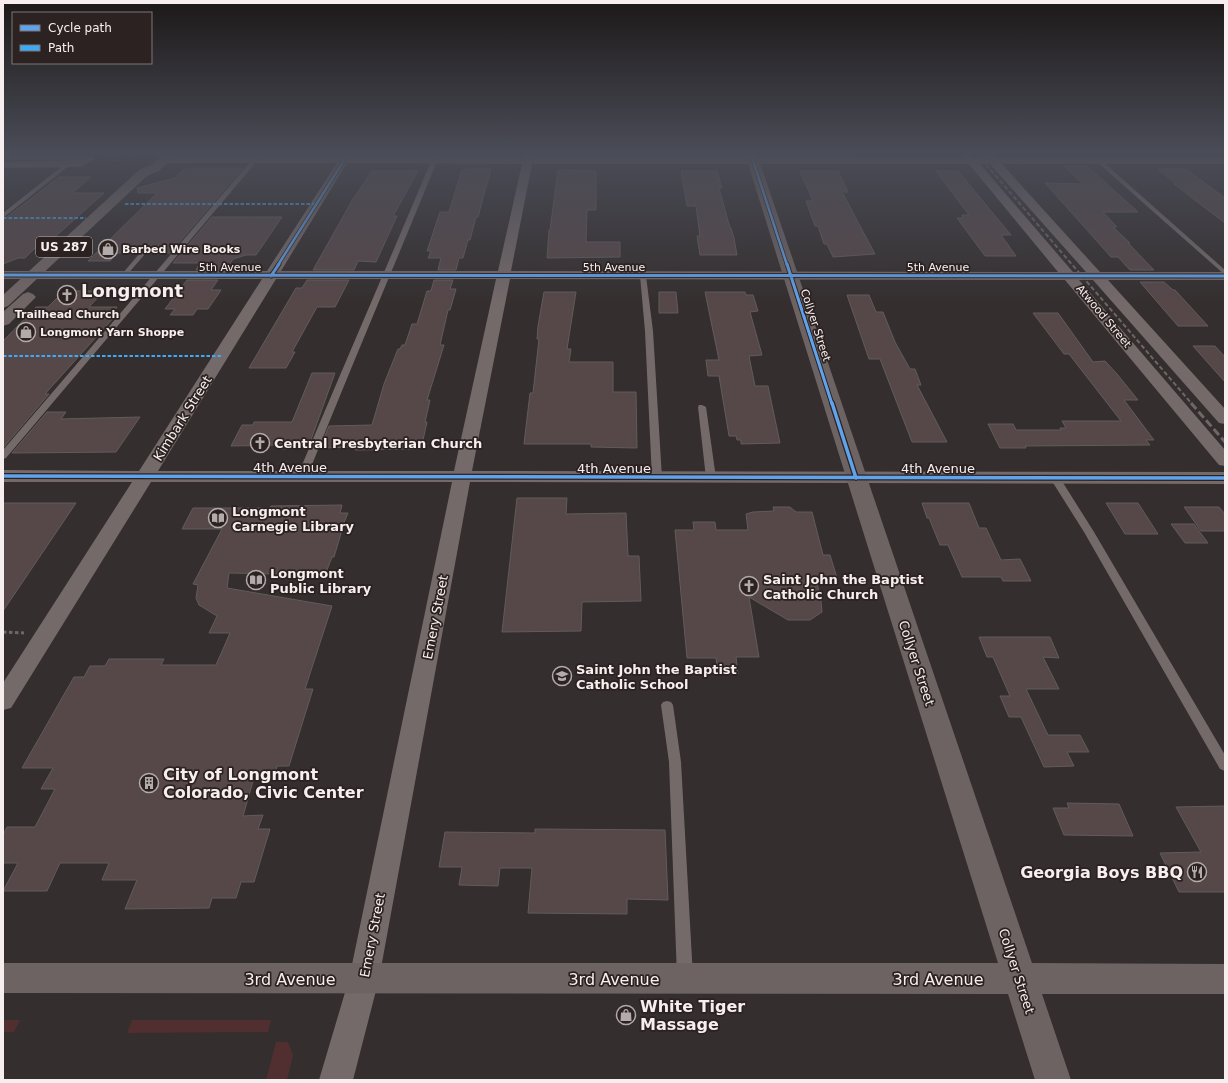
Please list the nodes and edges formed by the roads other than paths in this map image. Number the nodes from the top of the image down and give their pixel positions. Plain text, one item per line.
1 (17, 205) edge
2 (109, 205) edge
3 (125, 205) edge
4 (218, 205) edge
5 (316, 205) edge
6 (416, 205) edge
7 (518, 205) edge
8 (767, 205) edge
9 (1009, 205) edge
10 (1033, 205) edge
11 (1148, 205) edge
12 (3, 216) edge
13 (142, 254) dead end
14 (1225, 272) edge
15 (3, 275) edge
16 (33, 275) junction
17 (51, 275) junction
18 (124, 275) junction
19 (157, 275) junction
20 (271, 276) junction
21 (387, 276) junction
22 (503, 276) junction
23 (644, 276) junction
24 (790, 276) junction
25 (1070, 276) junction
26 (1097, 276) junction
27 (1225, 276) edge
28 (3, 303) edge
29 (3, 321) edge
30 (702, 407) dead end
31 (1225, 419) edge
32 (3, 456) edge
33 (1225, 461) edge
34 (3, 476) edge
35 (145, 476) junction
36 (302, 476) junction
37 (462, 476) junction
38 (657, 478) junction
39 (711, 478) junction
40 (856, 478) junction
41 (1055, 478) junction
42 (1225, 478) edge
43 (3, 702) edge
44 (667, 705) dead end
45 (1225, 766) edge
46 (3, 978) edge
47 (364, 979) junction
48 (685, 979) junction
49 (1020, 979) junction
50 (1225, 979) edge
51 (336, 1080) edge
52 (1053, 1080) edge

1 - 12 lane
2 - 16 highway, US 287
3 - 17 highway, US 287
4 - 19 lane
5 - 20 street, Kimbark Street
6 - 21 lane
7 - 22 street, Emery Street
8 - 24 street, Collyer Street
9 - 25 street, Atwood Street
10 - 26 street, Atwood Street
11 - 14 lane
13 - 18 lane
15 - 16 street, 5th Avenue
16 - 17 street, 5th Avenue
16 - 28 highway, US 287
17 - 18 street, 5th Avenue
17 - 29 highway, US 287
18 - 19 street, 5th Avenue
19 - 20 street, 5th Avenue
19 - 32 lane
20 - 21 street, 5th Avenue
20 - 35 street, Kimbark Street
21 - 22 street, 5th Avenue
21 - 36 lane
22 - 23 street, 5th Avenue
22 - 37 street, Emery Street
23 - 24 street, 5th Avenue
23 - 38 lane
24 - 25 street, 5th Avenue
24 - 40 street, Collyer Street
25 - 26 street, 5th Avenue
25 - 33 street, Atwood Street
26 - 27 street, 5th Avenue
26 - 31 street, Atwood Street
30 - 39 lane
34 - 35 street, 4th Avenue
35 - 36 street, 4th Avenue
35 - 43 street, Kimbark Street
36 - 37 street, 4th Avenue
37 - 38 street, 4th Avenue
37 - 47 street, Emery Street
38 - 39 street, 4th Avenue
39 - 40 street, 4th Avenue
40 - 41 street, 4th Avenue
40 - 49 street, Collyer Street
41 - 42 street, 4th Avenue
41 - 45 lane
44 - 48 lane
46 - 47 street, 3rd Avenue
47 - 48 street, 3rd Avenue
47 - 51 street, Emery Street
48 - 49 street, 3rd Avenue
49 - 50 street, 3rd Avenue
49 - 52 street, Collyer Street

